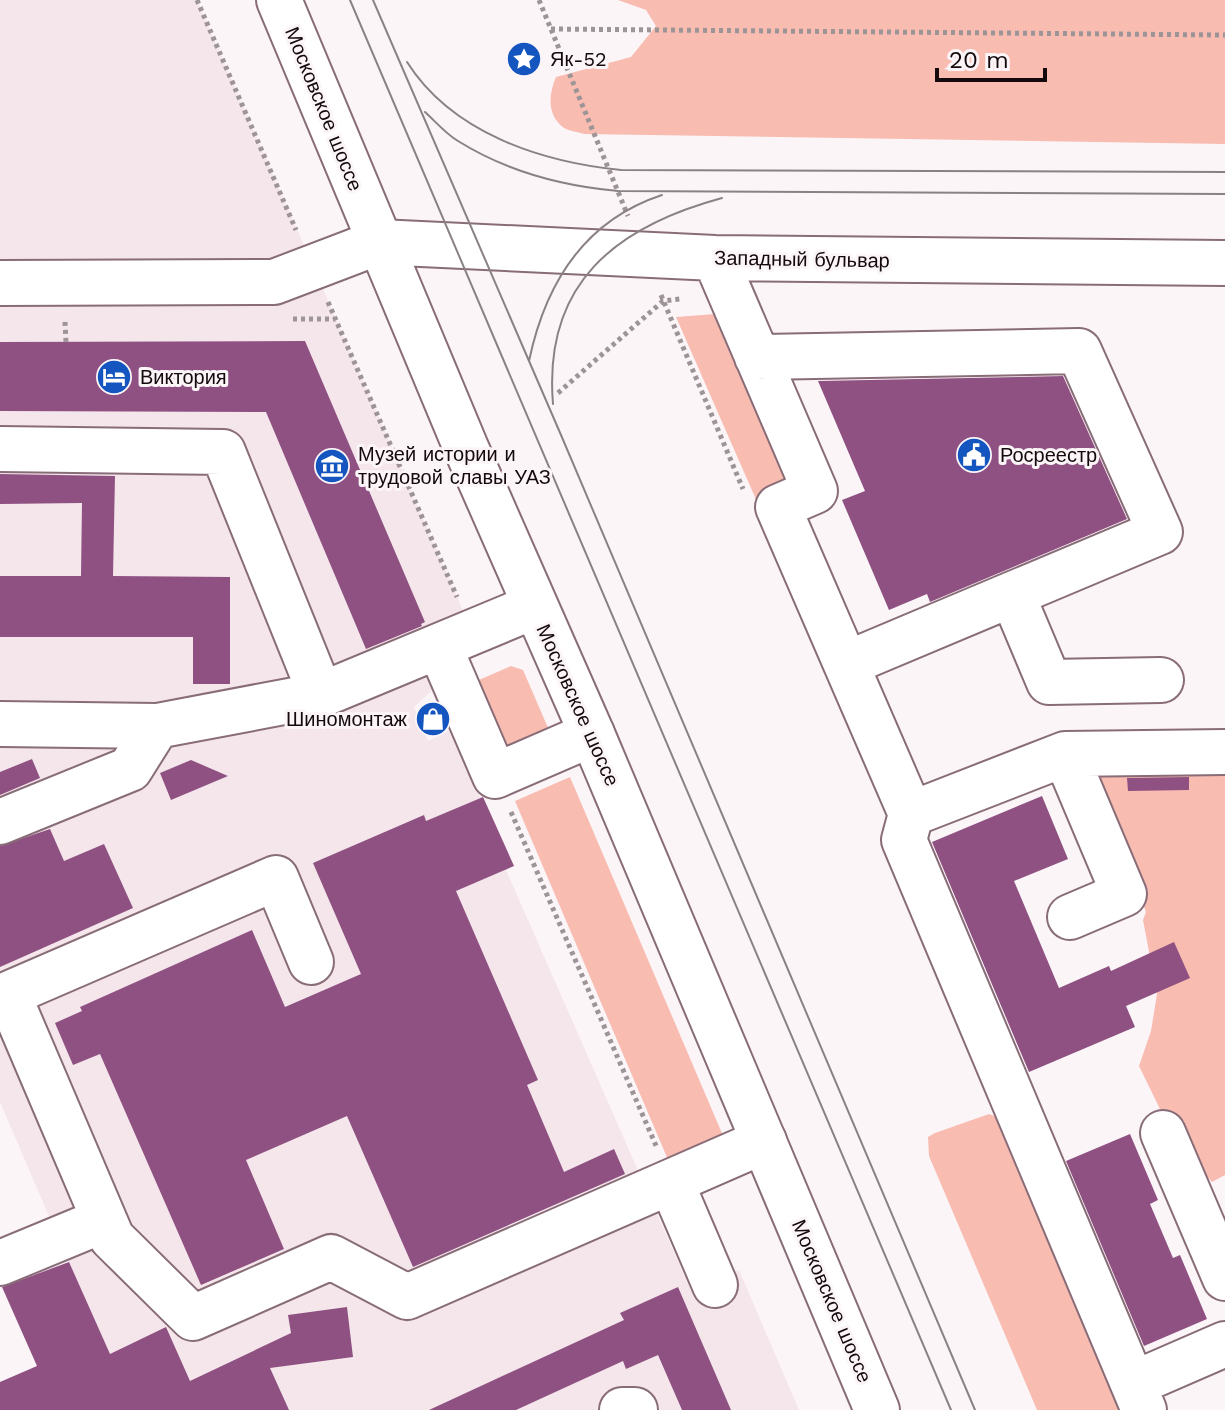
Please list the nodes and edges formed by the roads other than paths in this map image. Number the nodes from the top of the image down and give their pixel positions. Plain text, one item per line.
1 (279, 0) edge
2 (379, 242) junction
3 (715, 258) junction
4 (1225, 263) edge
5 (0, 283) edge
6 (757, 357) junction
7 (0, 449) edge
8 (1012, 594) junction
9 (535, 606) junction
10 (456, 638) junction
11 (846, 664) junction
12 (1161, 680) dead end
13 (321, 695) junction
14 (0, 724) edge
15 (157, 726) junction
16 (592, 734) junction
17 (1225, 752) edge
18 (1065, 754) junction
19 (911, 814) junction
20 (0, 822) edge
21 (1070, 917) dead end
22 (311, 962) dead end
23 (1163, 1133) dead end
24 (764, 1141) junction
25 (671, 1182) junction
26 (104, 1220) junction
27 (1220, 1257) edge
28 (0, 1263) edge
29 (715, 1285) dead end
30 (1225, 1344) edge
31 (1139, 1397) edge
32 (622, 1410) edge
33 (635, 1410) edge
34 (877, 1410) edge

1 - 2 main road, Московское шоссе
2 - 3 main road, Западный бульвар
2 - 5 main road
2 - 9 main road, Московское шоссе
3 - 4 main road, Западный бульвар
3 - 6 main road
6 - 8 main road
6 - 11 main road
7 - 13 main road
8 - 11 main road
8 - 12 main road
9 - 10 main road
9 - 16 main road, Московское шоссе
10 - 13 main road
10 - 16 main road
11 - 19 main road
13 - 15 main road
14 - 15 main road
15 - 20 main road
16 - 24 main road, Московское шоссе
17 - 18 main road
18 - 19 main road
18 - 21 main road
19 - 31 main road
22 - 26 main road
23 - 27 main road
24 - 25 main road
24 - 34 main road, Московское шоссе
25 - 26 main road
25 - 29 main road
26 - 28 main road
30 - 31 main road
32 - 33 main road

